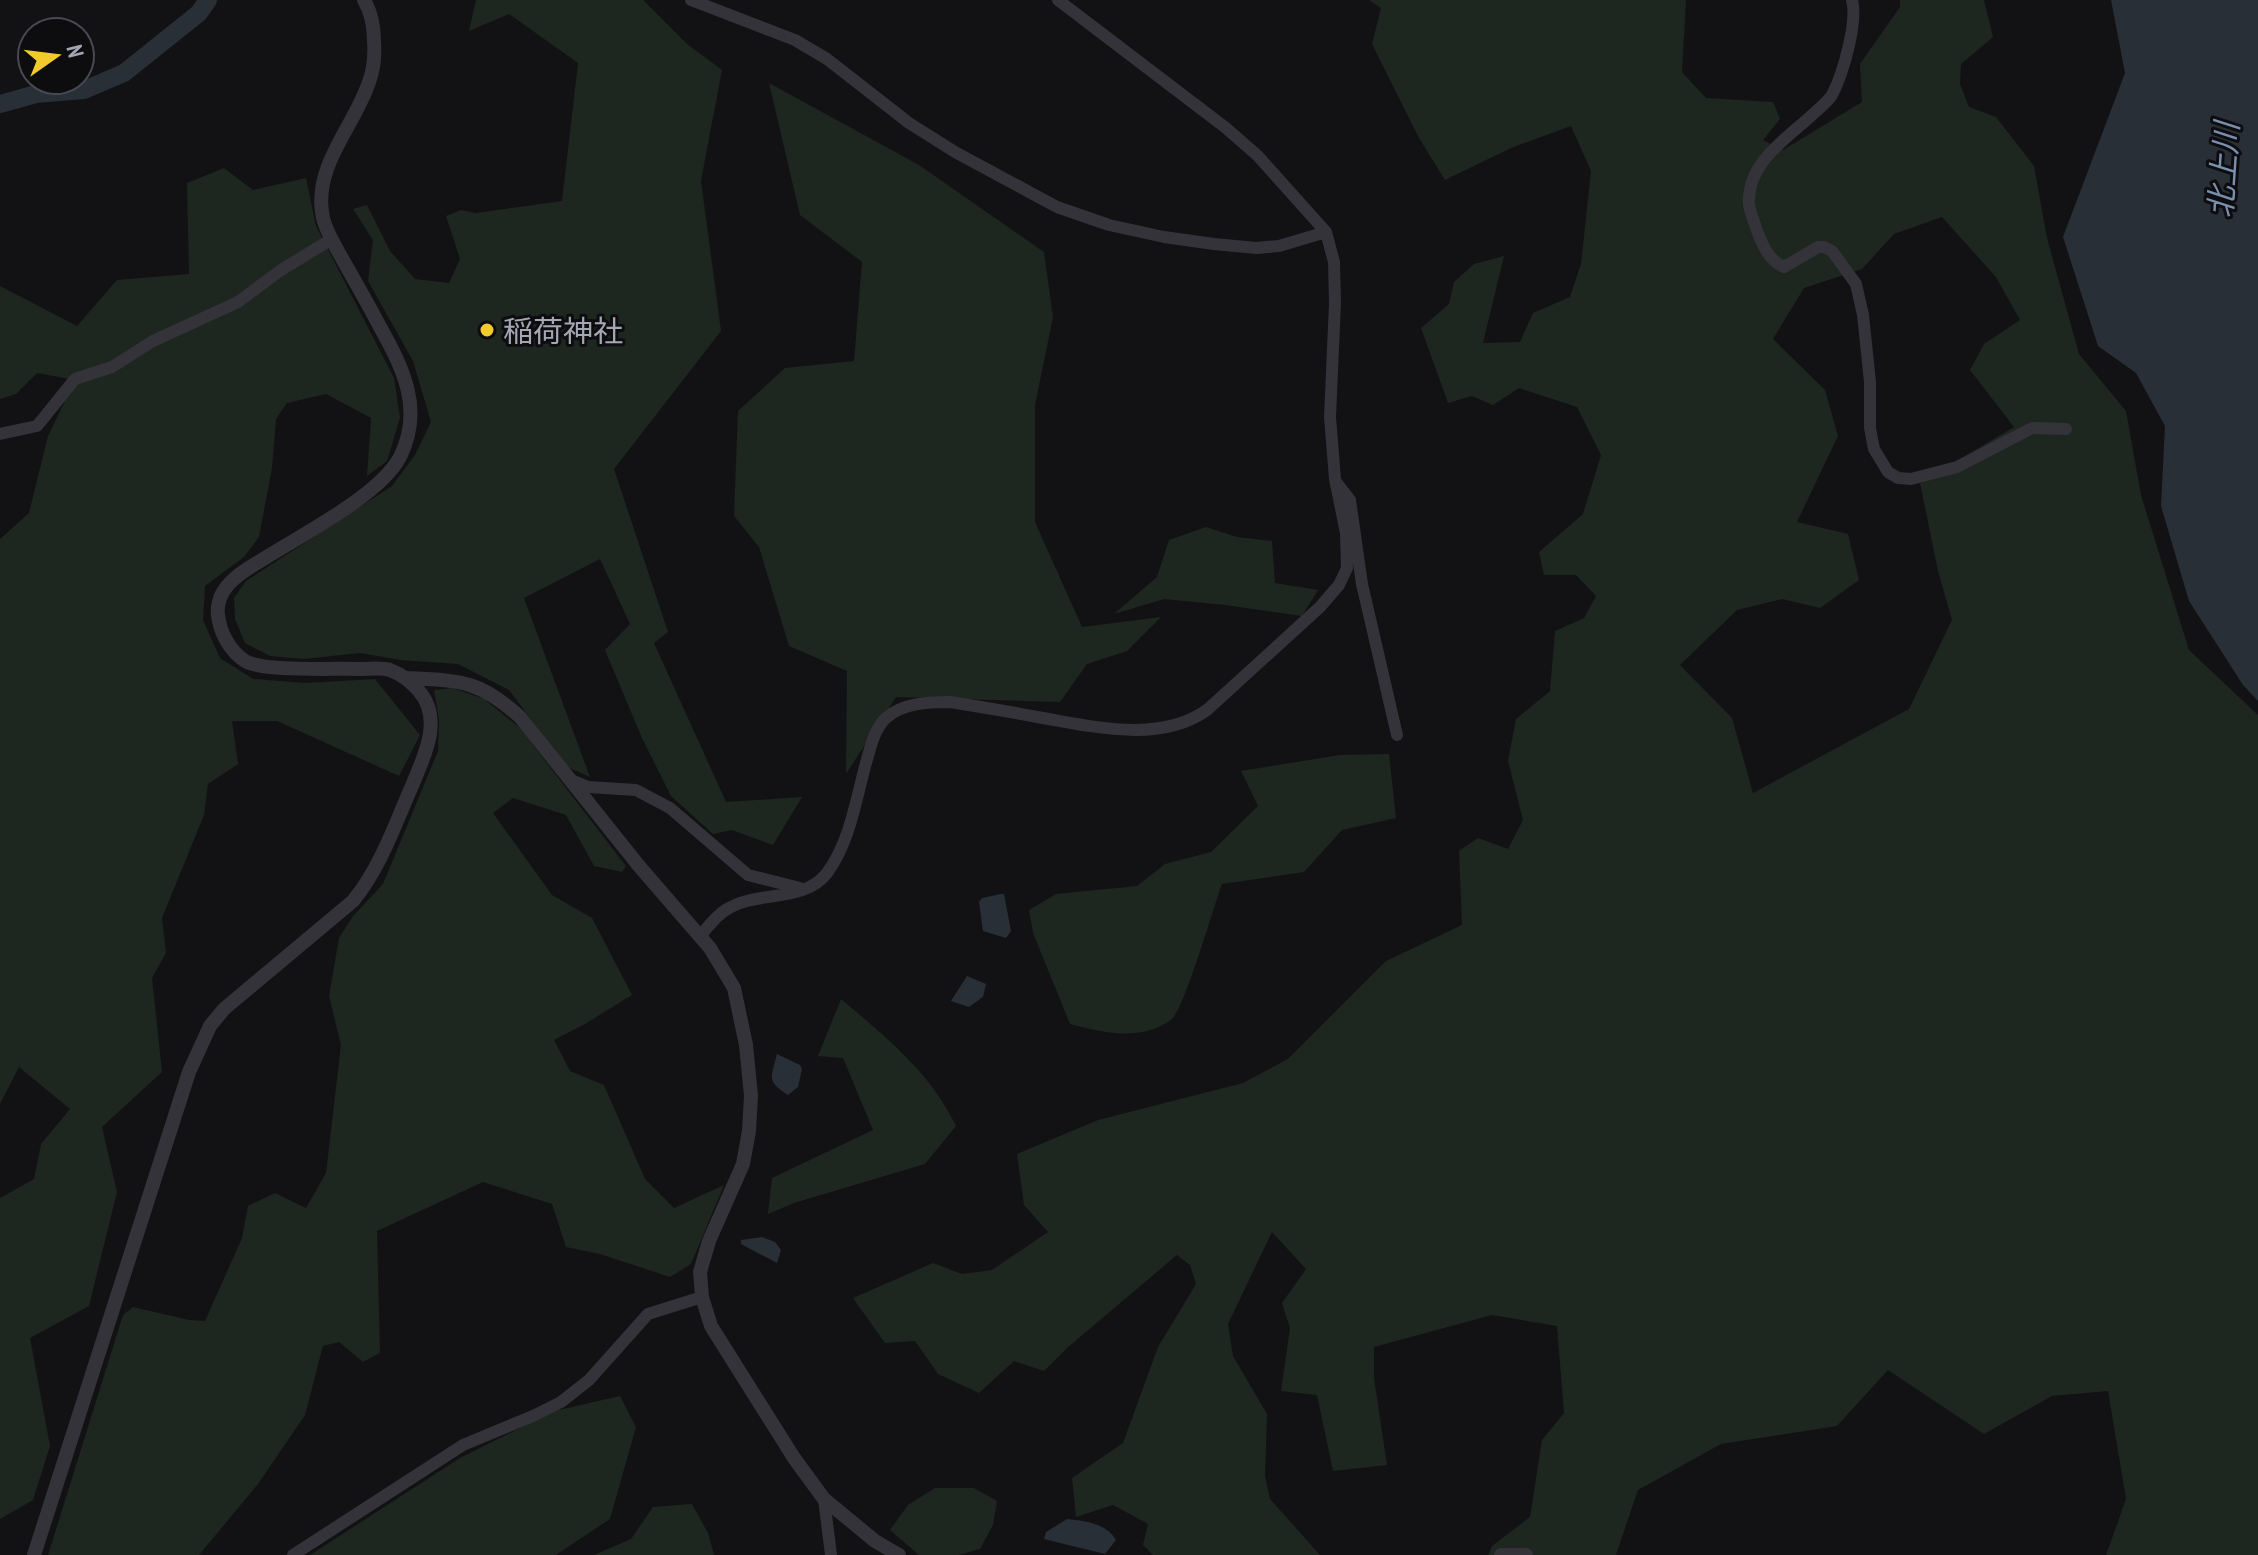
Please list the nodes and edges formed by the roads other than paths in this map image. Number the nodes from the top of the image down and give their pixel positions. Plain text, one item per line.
1 (364, 0) edge
2 (691, 0) edge
3 (1058, 0) edge
4 (1852, 0) edge
5 (1326, 232) junction
6 (332, 239) junction
7 (2066, 429) dead end
8 (0, 434) edge
9 (1335, 479) junction
10 (406, 678) junction
11 (1397, 735) dead end
12 (571, 780) junction
13 (806, 889) junction
14 (700, 936) junction
15 (702, 1297) junction
16 (824, 1499) junction
17 (34, 1555) edge
18 (293, 1555) edge
19 (831, 1555) edge
20 (899, 1555) edge
21 (1501, 1555) edge
22 (1526, 1555) edge

1 - 6 street
2 - 5 street
3 - 5 street
4 - 7 street
5 - 9 street
6 - 8 street
6 - 10 street
9 - 11 street
9 - 13 street
10 - 12 street
10 - 17 street
12 - 13 street
12 - 14 street
13 - 14 street
14 - 15 street
15 - 16 street
15 - 18 street
16 - 19 street
16 - 20 street
21 - 22 street

